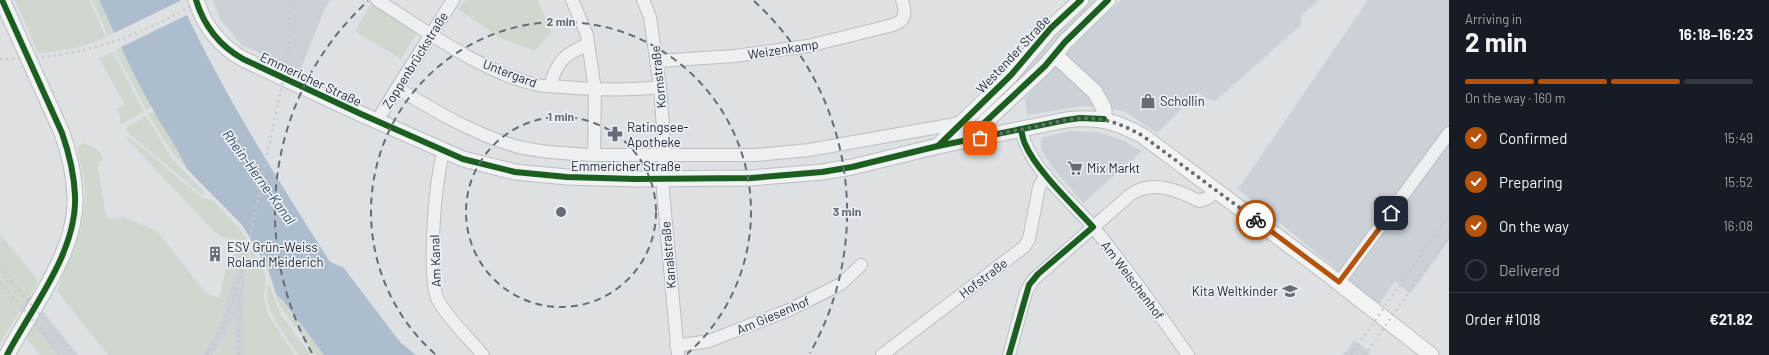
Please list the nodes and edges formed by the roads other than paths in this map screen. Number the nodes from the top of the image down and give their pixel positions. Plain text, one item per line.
1 (2, 0) edge
2 (196, 0) edge
3 (377, 0) edge
4 (453, 0) edge
5 (572, 0) edge
6 (643, 0) edge
7 (902, 0) edge
8 (1081, 0) edge
9 (1108, 0) edge
10 (431, 34) junction
11 (588, 44) junction
12 (1055, 55) junction
13 (657, 61) junction
14 (550, 86) junction
15 (660, 87) junction
16 (397, 88) junction
17 (595, 90) junction
18 (1104, 119) junction
19 (377, 122) junction
20 (961, 123) junction
21 (1021, 129) junction
22 (1449, 133) edge
23 (943, 139) junction
24 (966, 140) junction
25 (444, 151) junction
26 (594, 155) junction
27 (665, 155) junction
28 (1046, 175) junction
29 (664, 178) junction
30 (1216, 191) junction
31 (1093, 228) junction
32 (861, 265) dead end
33 (1339, 282) junction
34 (677, 351) edge
35 (7, 355) edge
36 (483, 355) edge
37 (882, 355) edge
38 (1009, 355) edge
39 (1188, 355) edge
40 (1431, 355) edge

1 - 35 main road
2 - 19 main road, Emmericher Straße
3 - 10 street, Untergard
4 - 10 street, Zoppenbrückstraße
5 - 11 street
6 - 13 street, Kornstraße
7 - 13 street, Weizenkamp
8 - 20 main road, Westender Straße
9 - 12 main road
10 - 14 street, Untergard
10 - 16 street, Zoppenbrückstraße
11 - 14 street
11 - 17 street
12 - 18 main road
12 - 24 main road
13 - 15 street, Kornstraße
14 - 17 street, Untergard
15 - 17 street, Untergard
15 - 27 street, Kornstraße
16 - 19 street, Zoppenbrückstraße
16 - 26 street, Emmericher Straße
17 - 26 street
18 - 21 main road, Emmericher Straße
18 - 30 main road, Emmericher Straße
19 - 25 main road, Emmericher Straße
20 - 23 main road, Westender Straße
20 - 24 main road
21 - 24 main road, Emmericher Straße
21 - 28 street, Am Welschenhof
22 - 33 street
23 - 24 main road, Emmericher Straße
23 - 27 street, Emmericher Straße
23 - 29 main road, Emmericher Straße
25 - 29 main road, Emmericher Straße
25 - 36 street, Am Kanal
26 - 27 street, Emmericher Straße
27 - 29 street, Kanalstraße
28 - 31 street, Am Welschenhof
28 - 37 street, Hofstraße
29 - 34 street, Kanalstraße
30 - 31 street
30 - 33 main road, Emmericher Straße
31 - 38 street
31 - 39 street, Am Welschenhof
32 - 34 street, Am Giesenhof
33 - 40 main road, Emmericher Straße

